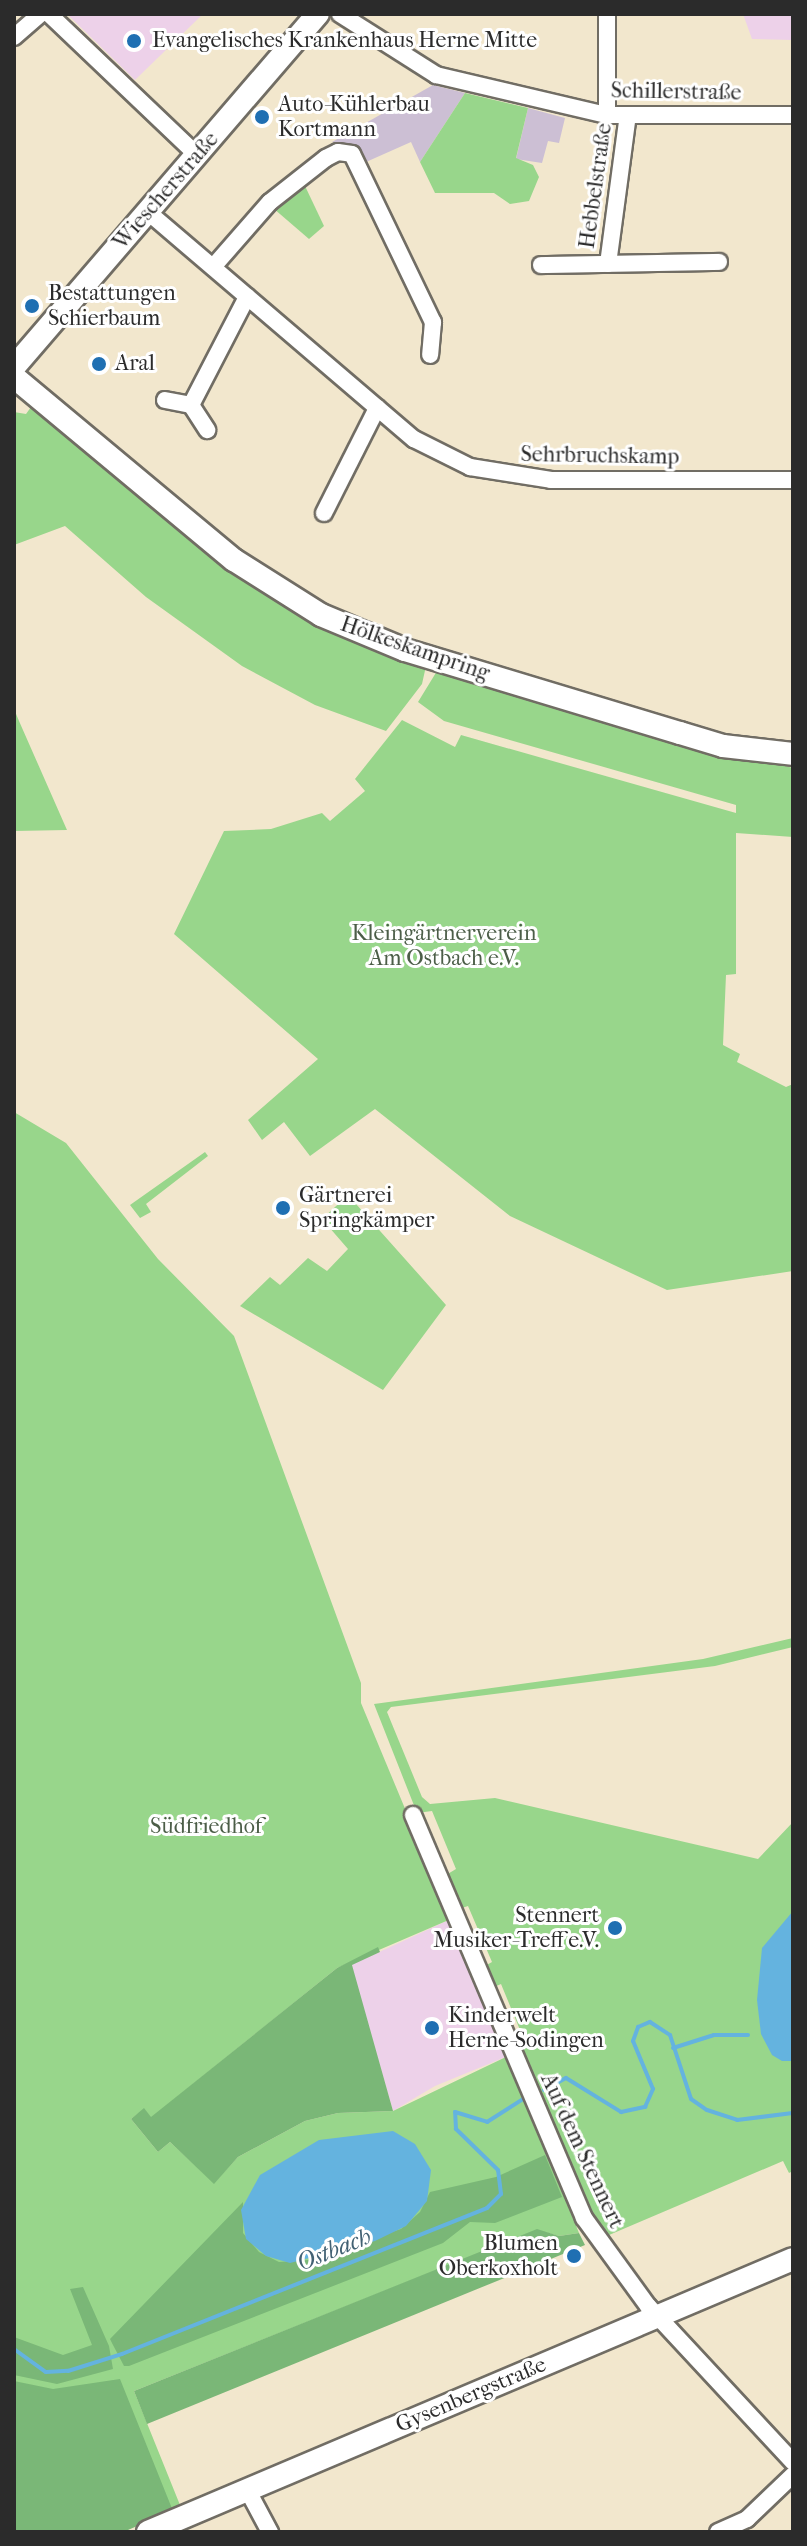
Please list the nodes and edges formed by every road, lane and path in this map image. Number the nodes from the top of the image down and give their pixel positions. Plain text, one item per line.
1 (40, 14) edge
2 (49, 14) edge
3 (318, 14) edge
4 (340, 14) edge
5 (607, 14) edge
6 (14, 37) edge
7 (607, 115) junction
8 (628, 115) junction
9 (793, 115) edge
10 (197, 155) junction
11 (148, 212) junction
12 (719, 262) dead end
13 (608, 264) junction
14 (541, 265) dead end
15 (213, 267) junction
16 (247, 297) junction
17 (430, 355) dead end
18 (14, 367) edge
19 (14, 377) edge
20 (165, 400) dead end
21 (191, 405) junction
22 (377, 408) junction
23 (207, 430) dead end
24 (793, 480) edge
25 (324, 513) dead end
26 (793, 754) edge
27 (413, 1815) dead end
28 (793, 2259) edge
29 (657, 2316) junction
30 (793, 2462) edge
31 (793, 2475) edge
32 (248, 2491) junction
33 (148, 2532) edge
34 (270, 2532) edge
35 (718, 2532) edge

1 - 6 street
2 - 10 street
3 - 10 street, Wiescherstraße
4 - 7 street, Schillerstraße
5 - 7 street
7 - 8 street, Schillerstraße
8 - 9 street, Schillerstraße
8 - 13 street, Hebbelstraße
10 - 11 street, Wiescherstraße
11 - 15 street, Sehrbruchskamp
11 - 18 street, Wiescherstraße
12 - 13 street, Hebbelstraße
13 - 14 street, Hebbelstraße
15 - 16 street, Sehrbruchskamp
15 - 17 street
16 - 21 street
16 - 22 street, Sehrbruchskamp
19 - 26 street, Hölkeskampring
20 - 21 street
21 - 23 street
22 - 24 street, Sehrbruchskamp
22 - 25 street
27 - 29 street, Auf dem Stennert
28 - 29 street, Gysenbergstraße
29 - 30 street, Auf dem Stennert
29 - 32 street, Gysenbergstraße
31 - 35 street
32 - 33 street, Gysenbergstraße
32 - 34 street

